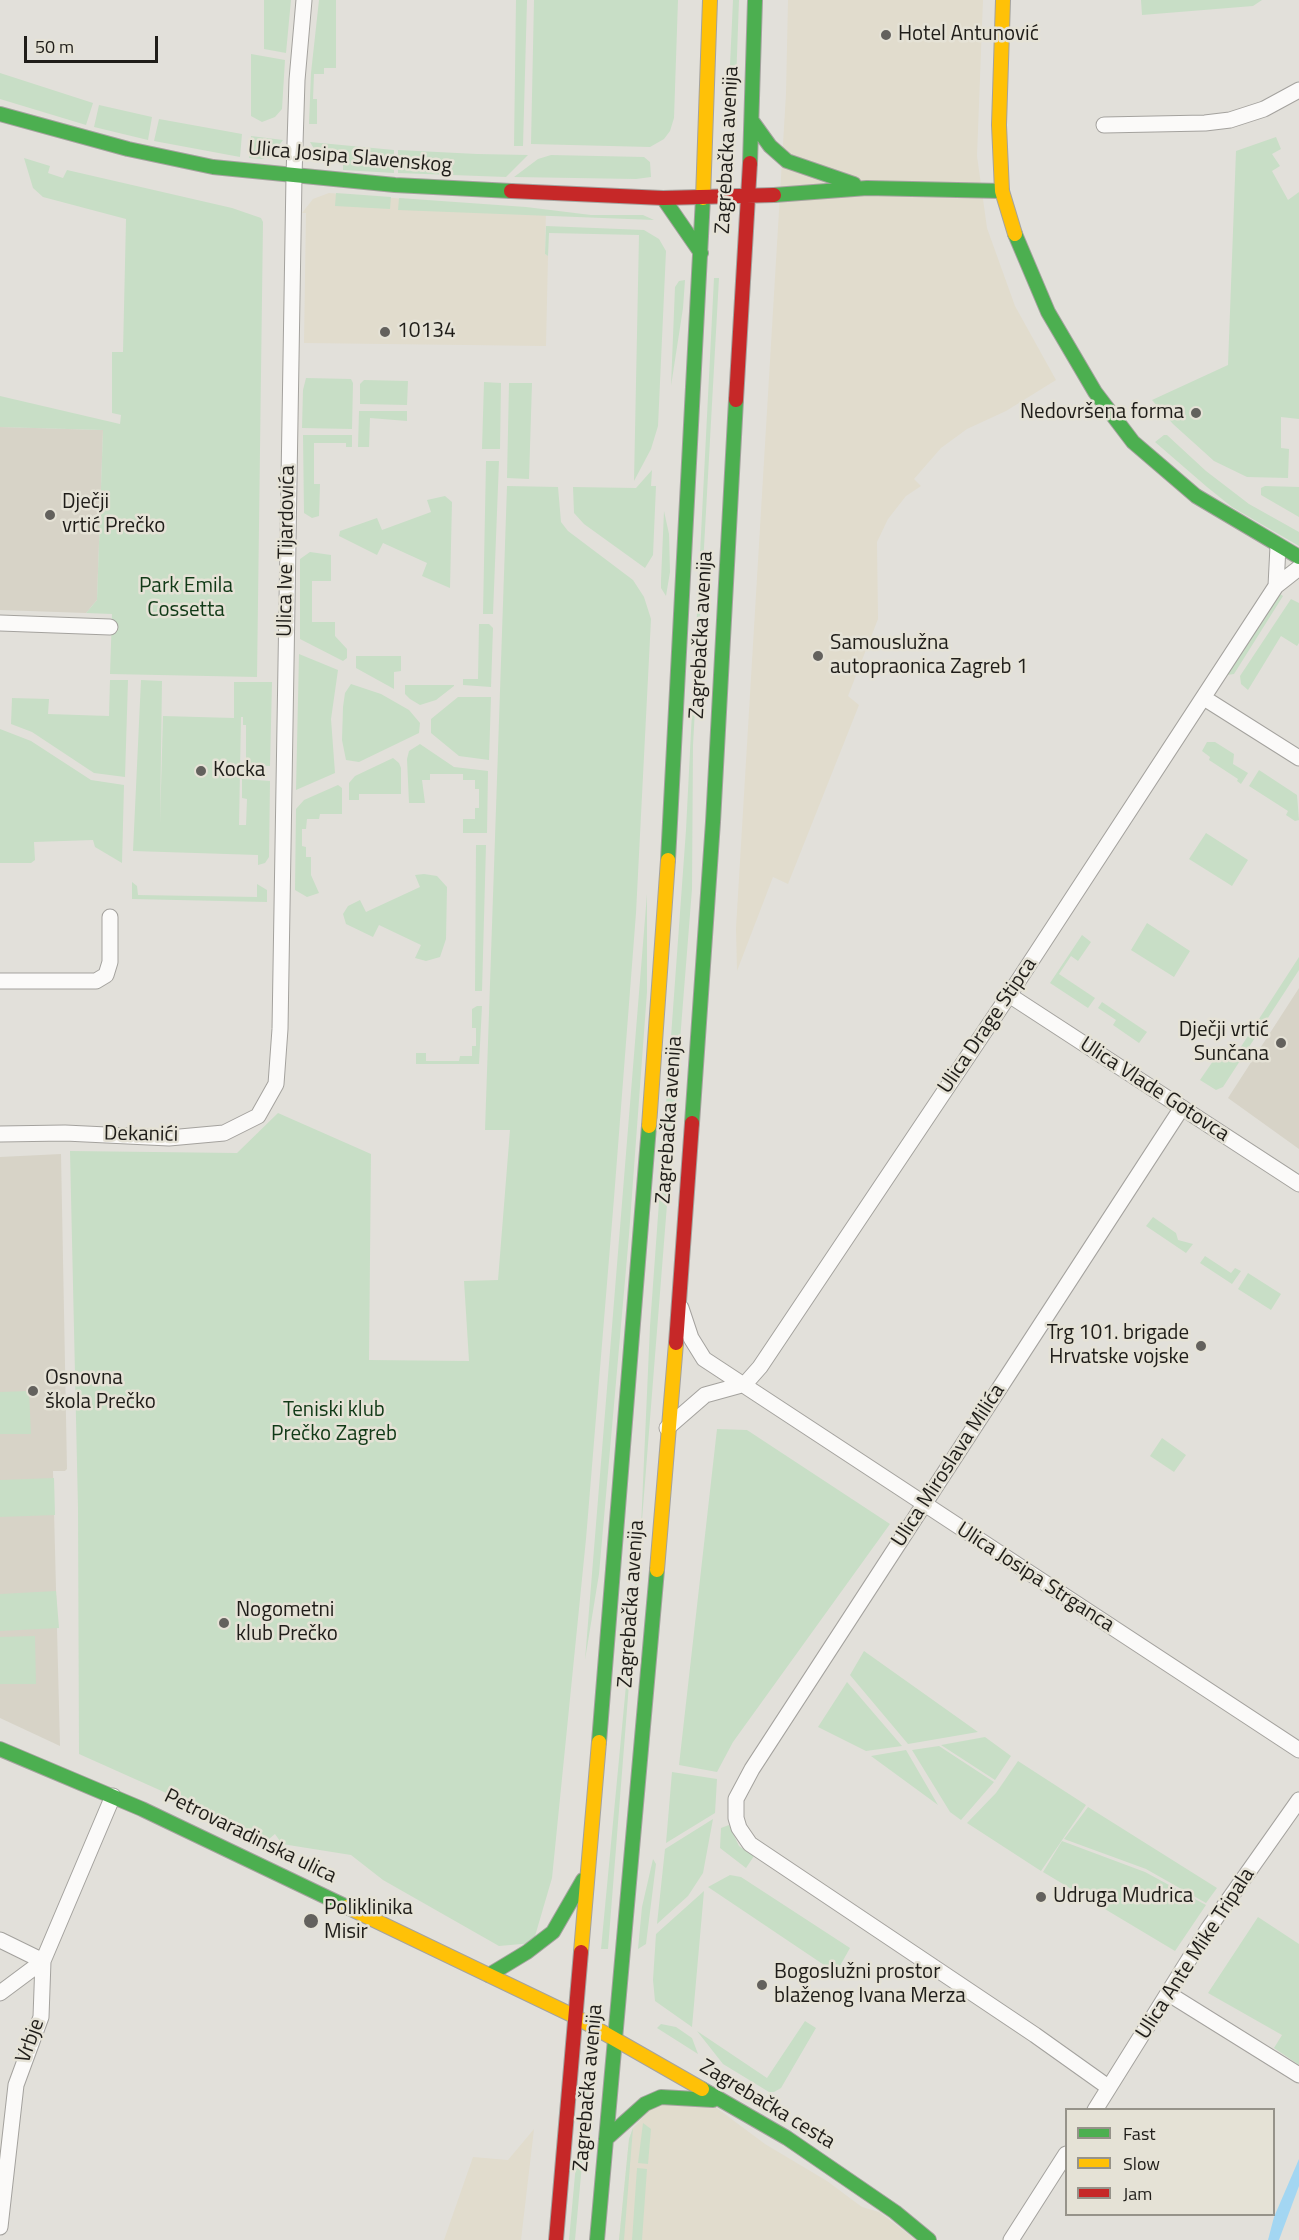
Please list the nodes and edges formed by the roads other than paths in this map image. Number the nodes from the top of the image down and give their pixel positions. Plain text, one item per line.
1 (304, 0) edge
2 (710, 0) edge
3 (755, 0) edge
4 (1003, 0) edge
5 (1299, 90) edge
6 (2, 113) edge
7 (752, 122) junction
8 (1104, 125) dead end
9 (294, 177) junction
10 (867, 188) junction
11 (1002, 191) junction
12 (748, 196) junction
13 (663, 198) junction
14 (703, 198) junction
15 (701, 253) junction
16 (1278, 546) junction
17 (1299, 557) edge
18 (1299, 568) edge
19 (1276, 586) junction
20 (0, 623) edge
21 (110, 627) dead end
22 (1204, 698) junction
23 (1299, 758) edge
24 (110, 917) dead end
25 (0, 981) edge
26 (1009, 995) junction
27 (269, 1100) joint
28 (1181, 1109) junction
29 (0, 1134) edge
30 (1299, 1185) edge
31 (679, 1302) junction
32 (745, 1384) junction
33 (667, 1428) junction
34 (924, 1505) junction
35 (0, 1749) edge
36 (1299, 1750) edge
37 (113, 1796) junction
38 (1299, 1800) edge
39 (589, 1869) junction
40 (0, 1940) edge
41 (43, 1961) junction
42 (489, 1975) junction
43 (0, 1993) edge
44 (1169, 1994) junction
45 (576, 2017) junction
46 (614, 2040) junction
47 (1299, 2075) edge
48 (1108, 2087) junction
49 (725, 2101) junction
50 (1096, 2108) edge
51 (606, 2139) junction
52 (1065, 2156) edge
53 (0, 2227) edge
54 (556, 2240) edge
55 (597, 2240) edge
56 (929, 2240) edge
57 (1011, 2240) edge

1 - 9 street, Ulica Ive Tijardovića
2 - 14 main road, Zagrebačka avenija
3 - 7 main road, Zagrebačka avenija
4 - 11 main road
5 - 8 street
6 - 9 main road, Ulica Josipa Slavenskog
7 - 10 main road
7 - 12 main road, Zagrebačka avenija
9 - 13 main road, Ulica Josipa Slavenskog
9 - 27 street, Ulica Ive Tijardovića
10 - 11 main road
10 - 12 main road, Ulica Josipa Slavenskog
11 - 16 main road
12 - 14 main road, Ulica Josipa Slavenskog
12 - 31 main road, Zagrebačka avenija
13 - 14 main road, Ulica Josipa Slavenskog
13 - 15 main road
14 - 15 main road, Zagrebačka avenija
15 - 39 main road, Zagrebačka avenija
16 - 17 main road
16 - 19 street, Ulica Drage Stipca
18 - 19 street, Ulica Drage Stipca
19 - 22 street, Ulica Drage Stipca
20 - 21 street
22 - 23 street
22 - 26 street, Ulica Drage Stipca
24 - 25 street
26 - 28 street, Ulica Vlade Gotovca
26 - 32 street, Ulica Drage Stipca
27 - 29 street, Dekanići
28 - 30 street, Ulica Vlade Gotovca
28 - 34 street, Ulica Miroslava Milića
31 - 32 street, Ulica Josipa Strganca
31 - 33 main road, Zagrebačka avenija
32 - 33 street
32 - 34 street, Ulica Josipa Strganca
33 - 46 main road, Zagrebačka avenija
34 - 36 street, Ulica Josipa Strganca
34 - 48 street, Ulica Miroslava Milića
35 - 37 main road, Petrovaradinska ulica
37 - 41 street, Vrbje
37 - 42 main road, Petrovaradinska ulica
38 - 44 street, Ulica Ante Mike Tripala
39 - 42 main road
39 - 45 main road, Zagrebačka avenija
40 - 41 street
41 - 43 street
41 - 53 street, Vrbje
42 - 45 main road, Petrovaradinska ulica
44 - 47 street
44 - 48 street, Ulica Ante Mike Tripala
45 - 46 main road, Zagrebačka cesta
45 - 54 main road, Zagrebačka avenija
46 - 49 main road, Zagrebačka cesta
46 - 51 main road, Zagrebačka avenija
48 - 50 street, Ulica Ante Mike Tripala
49 - 51 main road
49 - 56 main road, Zagrebačka cesta
51 - 55 main road, Zagrebačka avenija
52 - 57 street

